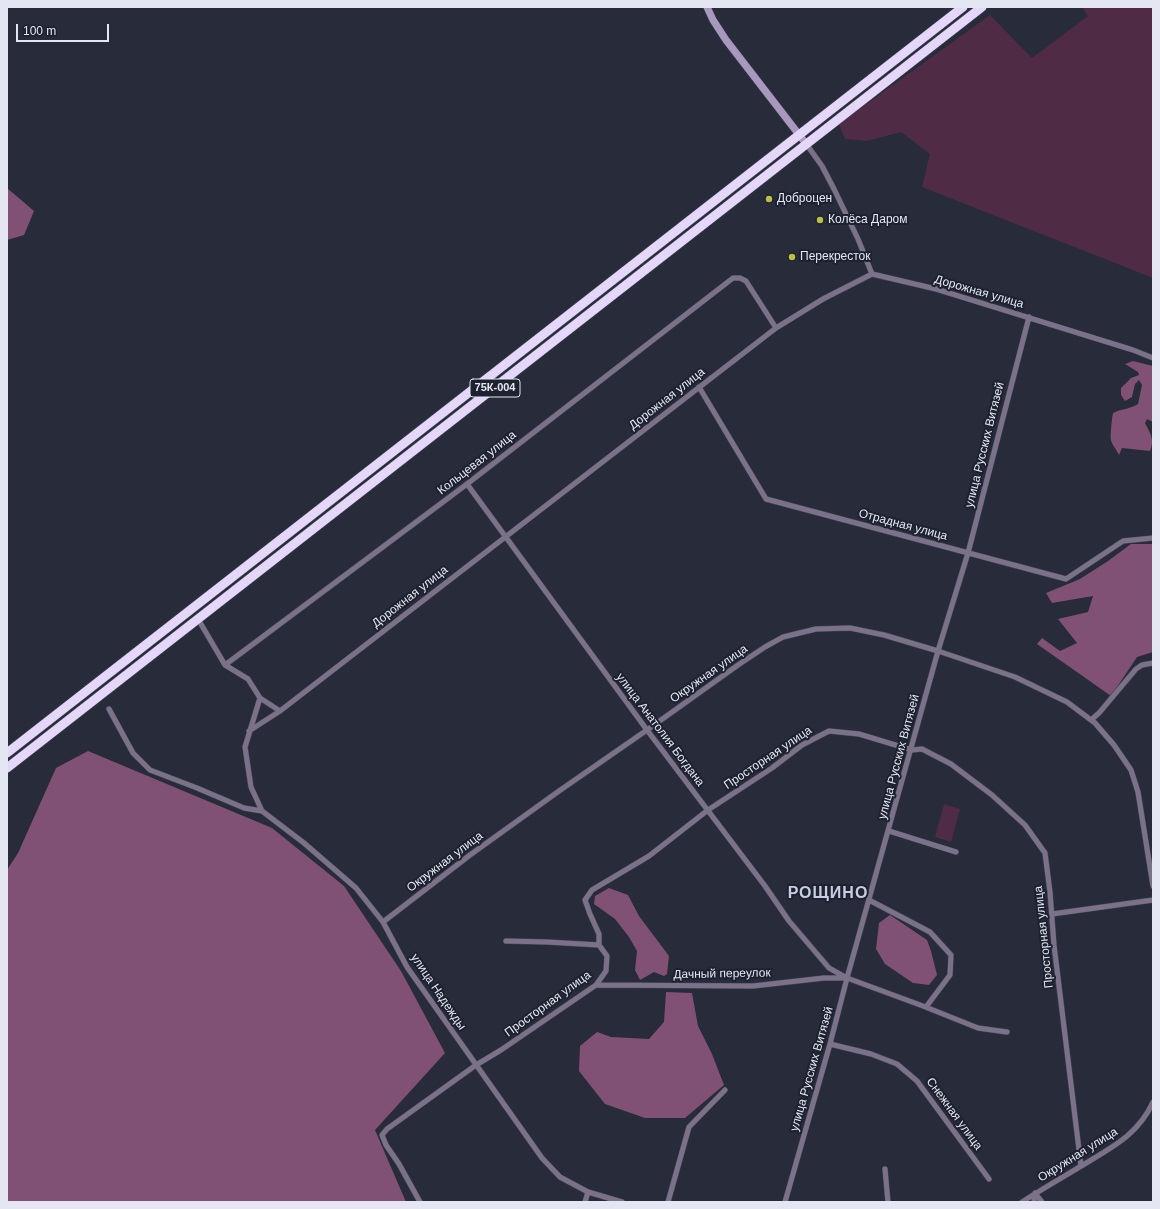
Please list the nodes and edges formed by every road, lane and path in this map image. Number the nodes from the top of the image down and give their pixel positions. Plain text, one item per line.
1 (707, 7) edge
2 (963, 7) edge
3 (982, 7) edge
4 (799, 135) junction
5 (807, 145) junction
6 (872, 274) junction
7 (1028, 317) junction
8 (776, 328) junction
9 (1153, 358) edge
10 (699, 387) junction
11 (468, 484) junction
12 (506, 536) junction
13 (1153, 538) edge
14 (968, 553) junction
15 (198, 619) junction
16 (938, 651) junction
17 (1153, 663) edge
18 (225, 665) junction
19 (260, 698) junction
20 (109, 709) dead end
21 (280, 711) junction
22 (1091, 720) junction
23 (647, 730) junction
24 (249, 731) junction
25 (912, 750) junction
26 (7, 753) edge
27 (7, 768) edge
28 (708, 810) junction
29 (262, 811) junction
30 (889, 831) junction
31 (956, 852) dead end
32 (1153, 886) edge
33 (869, 900) junction
34 (1153, 900) edge
35 (1052, 914) junction
36 (383, 922) junction
37 (506, 941) dead end
38 (599, 946) junction
39 (847, 978) junction
40 (596, 985) junction
41 (926, 1007) junction
42 (1007, 1032) dead end
43 (830, 1044) junction
44 (476, 1065) junction
45 (725, 1090) dead end
46 (1153, 1102) edge
47 (1081, 1166) junction
48 (885, 1169) dead end
49 (989, 1179) dead end
50 (588, 1192) junction
51 (1035, 1193) junction
52 (420, 1202) edge
53 (586, 1202) edge
54 (622, 1202) edge
55 (668, 1202) edge
56 (785, 1202) edge
57 (888, 1202) edge
58 (1022, 1202) edge
59 (1034, 1202) edge
60 (1042, 1202) edge

1 - 4 street
2 - 4 highway, 75К-004
3 - 5 highway, 75К-004
4 - 5 street
4 - 26 highway, 75К-004
5 - 6 street
5 - 15 highway, 75К-004
6 - 7 street, Дорожная улица
6 - 8 street, Дорожная улица
7 - 9 street, Дорожная улица
7 - 14 street, улица Русских Витязей
8 - 10 street, Дорожная улица
8 - 11 street, Кольцевая улица
10 - 12 street, Дорожная улица
10 - 14 street, Отрадная улица
11 - 12 street, улица Анатолия Богдана
11 - 18 street, Кольцевая улица
12 - 21 street, Дорожная улица
12 - 23 street, улица Анатолия Богдана
13 - 14 street, Отрадная улица
14 - 16 street, улица Русских Витязей
15 - 18 street
15 - 27 highway, 75К-004
16 - 22 street, Окружная улица
16 - 23 street, Окружная улица
16 - 25 street, улица Русских Витязей
17 - 22 street
18 - 19 street
19 - 21 street
19 - 24 street, улица Надежды
20 - 29 street, улица Надежды
21 - 24 street, Дорожная улица
22 - 32 street, Окружная улица
23 - 28 street, улица Анатолия Богдана
23 - 36 street, Окружная улица
24 - 29 street, улица Надежды
25 - 28 street, Просторная улица
25 - 30 street, улица Русских Витязей
25 - 35 street, Просторная улица
28 - 38 street, Просторная улица
28 - 39 street, улица Анатолия Богдана
29 - 36 street, улица Надежды
30 - 31 street
30 - 33 street, улица Русских Витязей
33 - 39 street, улица Русских Витязей
33 - 41 street
34 - 35 street
35 - 47 street, Просторная улица
36 - 44 street, улица Надежды
37 - 38 street
38 - 40 street, Просторная улица
39 - 40 street, Дачный переулок
39 - 41 street
39 - 43 street, улица Русских Витязей
40 - 44 street, Просторная улица
41 - 42 street
43 - 49 street, Снежная улица
43 - 56 street, улица Русских Витязей
44 - 50 street, улица Надежды
44 - 52 street, Просторная улица
45 - 55 street
46 - 47 street, Окружная улица
47 - 51 street, Окружная улица
48 - 57 street
50 - 53 street
50 - 54 street, улица Надежды
51 - 58 street, Окружная улица
51 - 59 street
51 - 60 street

